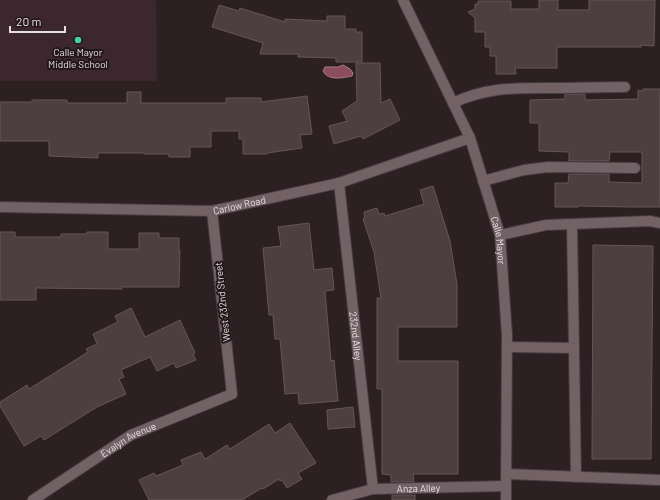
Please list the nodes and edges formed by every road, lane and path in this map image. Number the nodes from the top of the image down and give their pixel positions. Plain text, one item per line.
1 (403, 0) edge
2 (625, 87) dead end
3 (453, 103) junction
4 (470, 138) junction
5 (635, 168) dead end
6 (483, 181) junction
7 (339, 183) junction
8 (0, 207) edge
9 (212, 211) junction
10 (660, 223) edge
11 (572, 224) junction
12 (500, 235) junction
13 (507, 347) junction
14 (574, 348) junction
15 (232, 394) joint
16 (506, 474) junction
17 (576, 477) junction
18 (660, 480) edge
19 (506, 486) junction
20 (373, 490) junction
21 (33, 500) edge
22 (332, 500) edge
23 (506, 500) edge

1 - 3 street, Calle Mayor
2 - 3 street
3 - 4 street, Calle Mayor
4 - 6 street, Calle Mayor
4 - 7 street, Carlow Road
5 - 6 street
6 - 12 street, Calle Mayor
7 - 9 street, Carlow Road
7 - 20 street, 232nd Alley
8 - 9 street, Carlow Road
9 - 15 street, West 232nd Street
10 - 11 street
11 - 12 street
11 - 14 street
12 - 13 street, Calle Mayor
13 - 14 street
13 - 16 street, Calle Mayor
14 - 17 street
15 - 21 street, Evalyn Avenue
16 - 17 street
16 - 19 street, Calle Mayor
17 - 18 street
19 - 20 street, Anza Alley
19 - 23 street, Calle Mayor
20 - 22 street, Anza Alley

